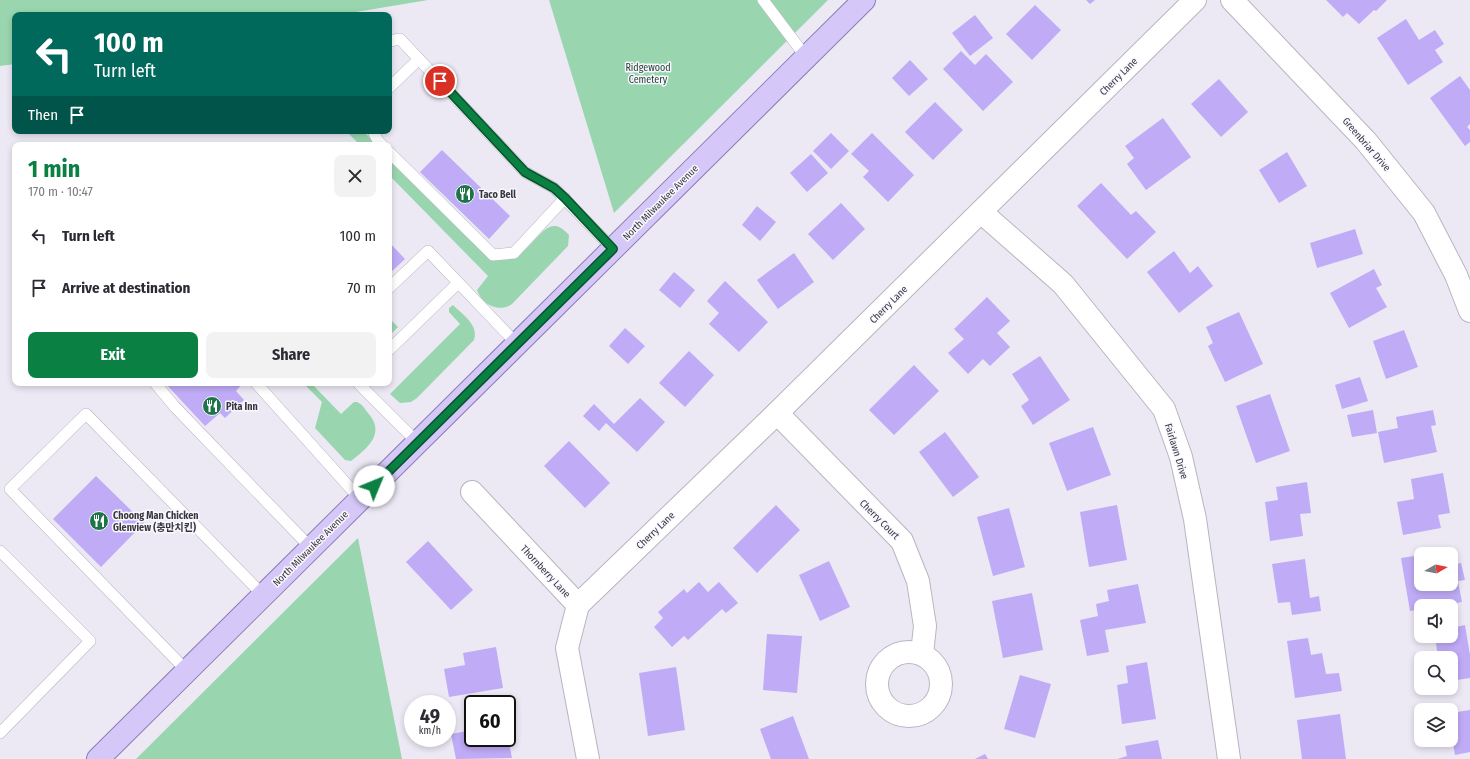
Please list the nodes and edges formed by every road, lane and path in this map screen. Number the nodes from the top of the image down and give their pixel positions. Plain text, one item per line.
1 (763, 0) edge
2 (864, 0) edge
3 (1195, 0) edge
4 (1232, 0) edge
5 (392, 40) edge
6 (806, 57) junction
7 (419, 59) junction
8 (392, 85) edge
9 (392, 155) edge
10 (565, 198) junction
11 (981, 212) junction
12 (613, 249) junction
13 (458, 283) junction
14 (392, 285) edge
15 (1470, 311) edge
16 (517, 344) junction
17 (392, 347) edge
18 (157, 386) edge
19 (259, 386) edge
20 (361, 386) edge
21 (776, 413) junction
22 (417, 442) junction
23 (472, 492) dead end
24 (360, 499) junction
25 (311, 548) junction
26 (0, 551) edge
27 (263, 595) junction
28 (578, 605) junction
29 (922, 654) dead end
30 (187, 671) junction
31 (0, 733) edge
32 (98, 759) edge
33 (588, 759) edge
34 (1229, 759) edge

1 - 6 lane
2 - 6 main road, North Milwaukee Avenue
3 - 11 street, Cherry Lane
4 - 15 street, Greenbriar Drive
5 - 7 lane
6 - 12 main road, North Milwaukee Avenue
7 - 8 lane
7 - 10 lane
9 - 10 lane
10 - 12 lane
11 - 21 street, Cherry Lane
11 - 34 street, Fairlawn Drive
12 - 16 main road, North Milwaukee Avenue
13 - 14 lane
13 - 16 lane
13 - 17 lane
16 - 22 main road, North Milwaukee Avenue
18 - 25 lane
19 - 24 lane
20 - 22 lane
21 - 28 street, Cherry Lane
21 - 29 street, Cherry Court
22 - 24 main road, North Milwaukee Avenue
23 - 28 street, Thornberry Lane
24 - 25 main road, North Milwaukee Avenue
25 - 27 main road, North Milwaukee Avenue
26 - 31 lane
27 - 30 main road, North Milwaukee Avenue
27 - 30 lane
28 - 33 street, Thornberry Lane
30 - 32 main road, North Milwaukee Avenue

